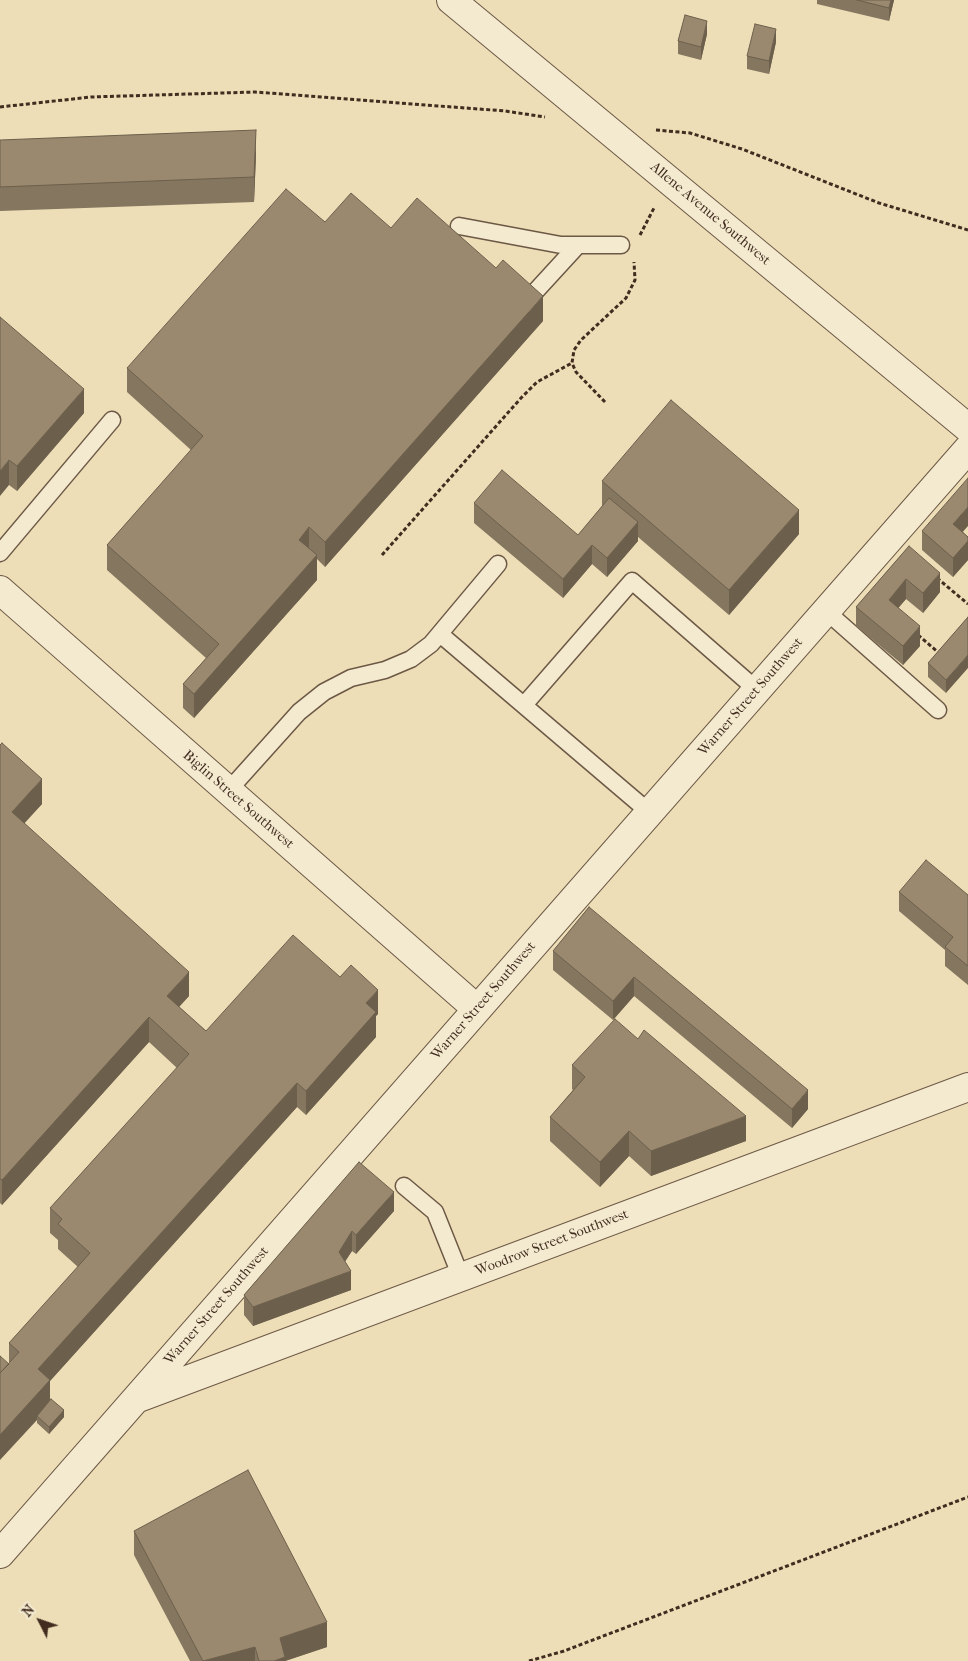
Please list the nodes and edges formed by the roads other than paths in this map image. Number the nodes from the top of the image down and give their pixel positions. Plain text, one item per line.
1 (451, 0) edge
2 (459, 226) dead end
3 (578, 245) junction
4 (627, 249) road end
5 (534, 294) edge
6 (112, 420) dead end
7 (968, 428) edge
8 (968, 449) edge
9 (0, 553) edge
10 (498, 564) dead end
11 (0, 590) edge
12 (826, 611) junction
13 (440, 634) junction
14 (757, 690) junction
15 (524, 705) junction
16 (938, 710) dead end
17 (228, 791) junction
18 (649, 812) junction
19 (477, 1010) junction
20 (968, 1087) edge
21 (404, 1186) dead end
22 (461, 1277) junction
23 (136, 1399) junction
24 (0, 1554) edge

1 - 7 street, Allene Avenue Southwest
2 - 3 lane
3 - 4 lane
3 - 5 lane
6 - 9 lane
8 - 12 street, Warner Street Southwest
10 - 13 lane
11 - 17 street, Biglin Street Southwest
12 - 14 street, Warner Street Southwest
12 - 16 lane
13 - 15 lane
13 - 17 lane
14 - 15 lane
14 - 18 street, Warner Street Southwest
15 - 18 lane
17 - 19 street, Biglin Street Southwest
18 - 19 street, Warner Street Southwest
19 - 23 street, Warner Street Southwest
20 - 22 street, Woodrow Street Southwest
21 - 22 lane
22 - 23 street, Woodrow Street Southwest
23 - 24 street, Warner Street Southwest

